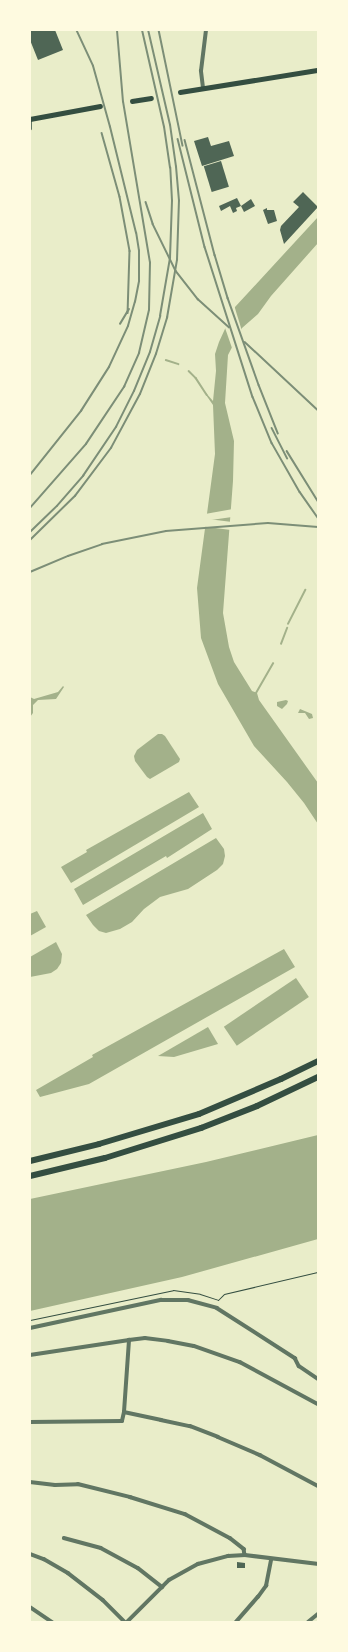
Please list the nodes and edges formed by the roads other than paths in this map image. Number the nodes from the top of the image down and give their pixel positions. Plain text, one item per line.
1 (206, 30) edge
2 (318, 70) edge
3 (203, 88) junction
4 (180, 92) dead end
5 (151, 98) dead end
6 (132, 101) dead end
7 (100, 106) dead end
8 (30, 119) edge
9 (30, 129) edge
10 (318, 1061) edge
11 (318, 1078) edge
12 (30, 1161) edge
13 (30, 1176) edge
14 (30, 1328) edge
15 (129, 1340) junction
16 (30, 1355) edge
17 (318, 1379) edge
18 (318, 1404) edge
19 (124, 1412) junction
20 (30, 1422) edge
21 (30, 1482) edge
22 (318, 1486) edge
23 (64, 1538) dead end
24 (30, 1554) edge
25 (245, 1555) junction
26 (271, 1560) junction
27 (318, 1564) edge
28 (162, 1587) junction
29 (30, 1608) edge
30 (318, 1614) edge
31 (52, 1622) edge
32 (126, 1622) edge
33 (236, 1622) edge
34 (308, 1622) edge

1 - 3 street
2 - 3 main road
3 - 4 main road
5 - 6 main road
7 - 8 main road
8 - 9 street
10 - 12 highway
11 - 13 highway
14 - 17 street
15 - 16 street
15 - 18 street
15 - 19 street
19 - 20 street
19 - 22 street
21 - 25 street
23 - 28 street
24 - 32 street
25 - 26 street
25 - 28 street
26 - 27 street
26 - 33 street
28 - 32 street
29 - 31 street
30 - 34 street

